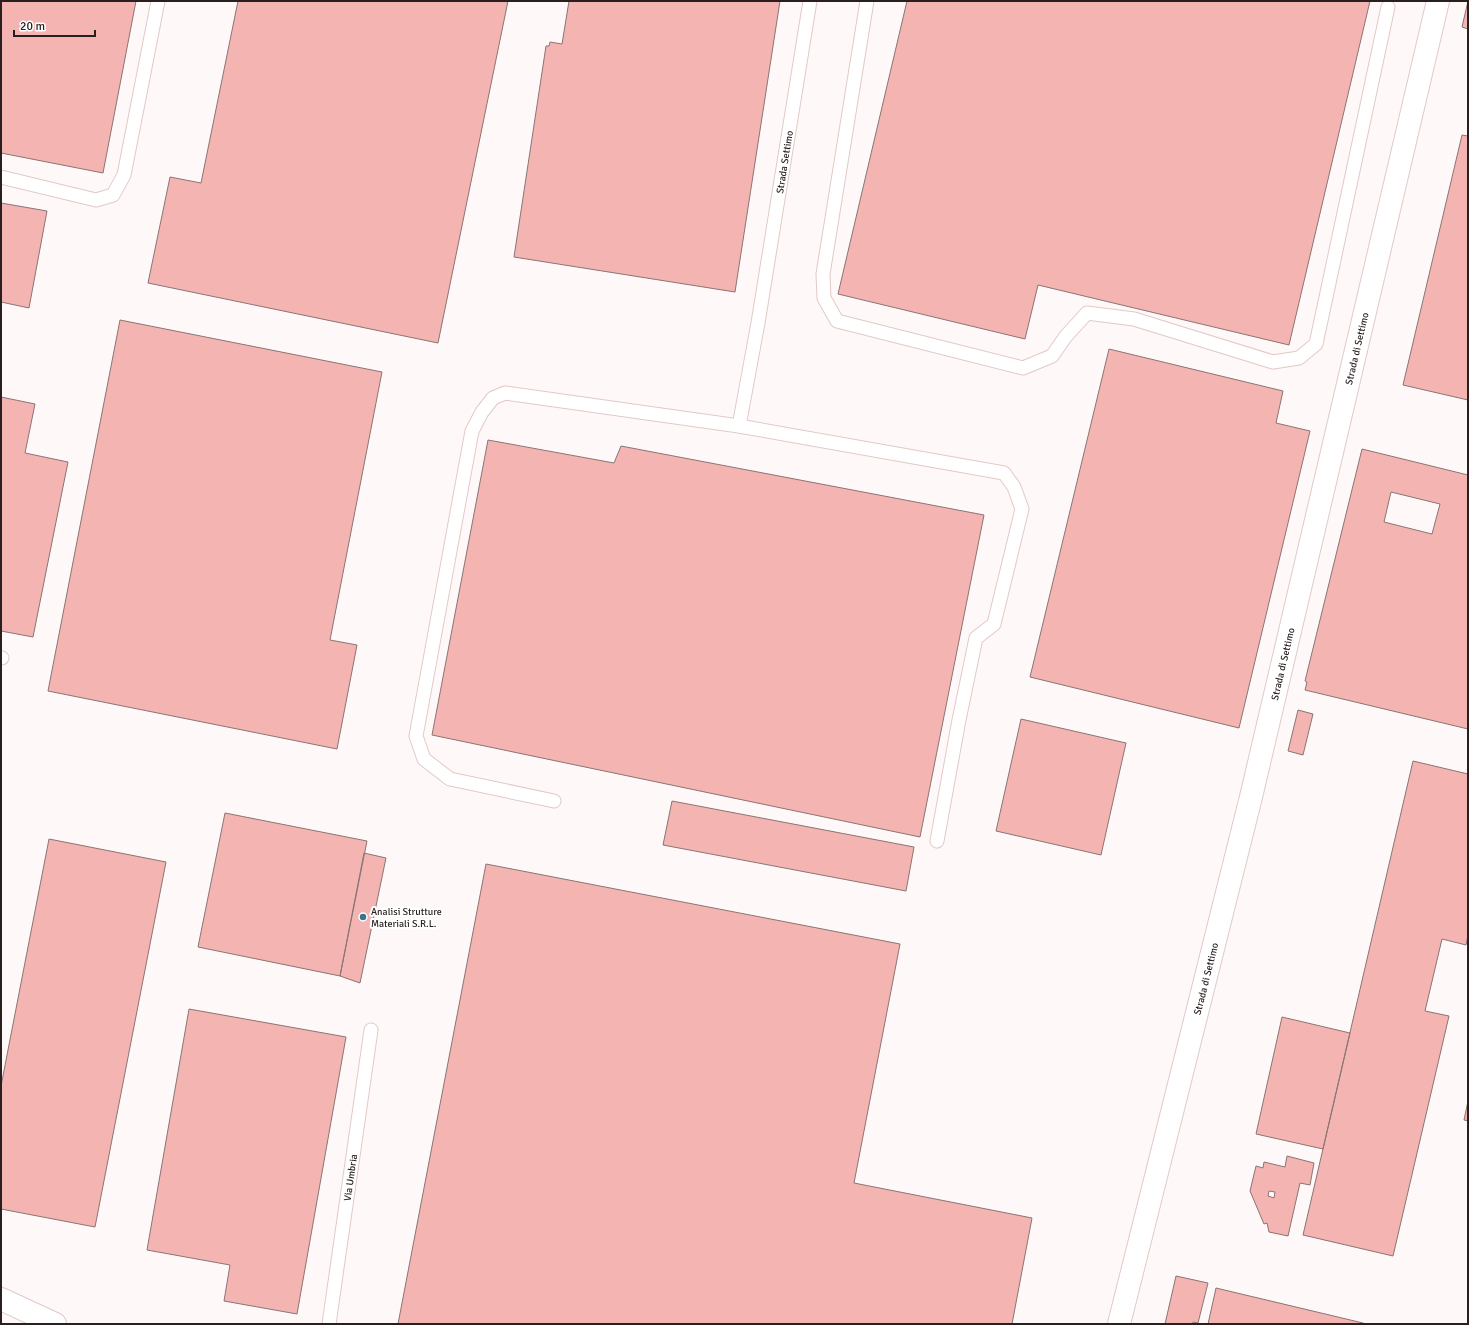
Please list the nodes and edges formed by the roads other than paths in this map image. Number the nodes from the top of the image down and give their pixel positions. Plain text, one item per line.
1 (158, 1) edge
2 (810, 1) edge
3 (867, 1) edge
4 (1438, 1) edge
5 (1388, 6) dead end
6 (1, 177) edge
7 (739, 426) junction
8 (554, 801) dead end
9 (937, 841) dead end
10 (371, 1030) dead end
11 (1, 1299) edge
12 (55, 1324) edge
13 (329, 1324) edge
14 (1119, 1324) edge

1 - 6 lane
2 - 7 lane, Strada Settimo
3 - 5 lane
4 - 14 street, Strada di Settimo
7 - 8 lane
7 - 9 lane
10 - 13 lane, Via Umbria
11 - 12 street

